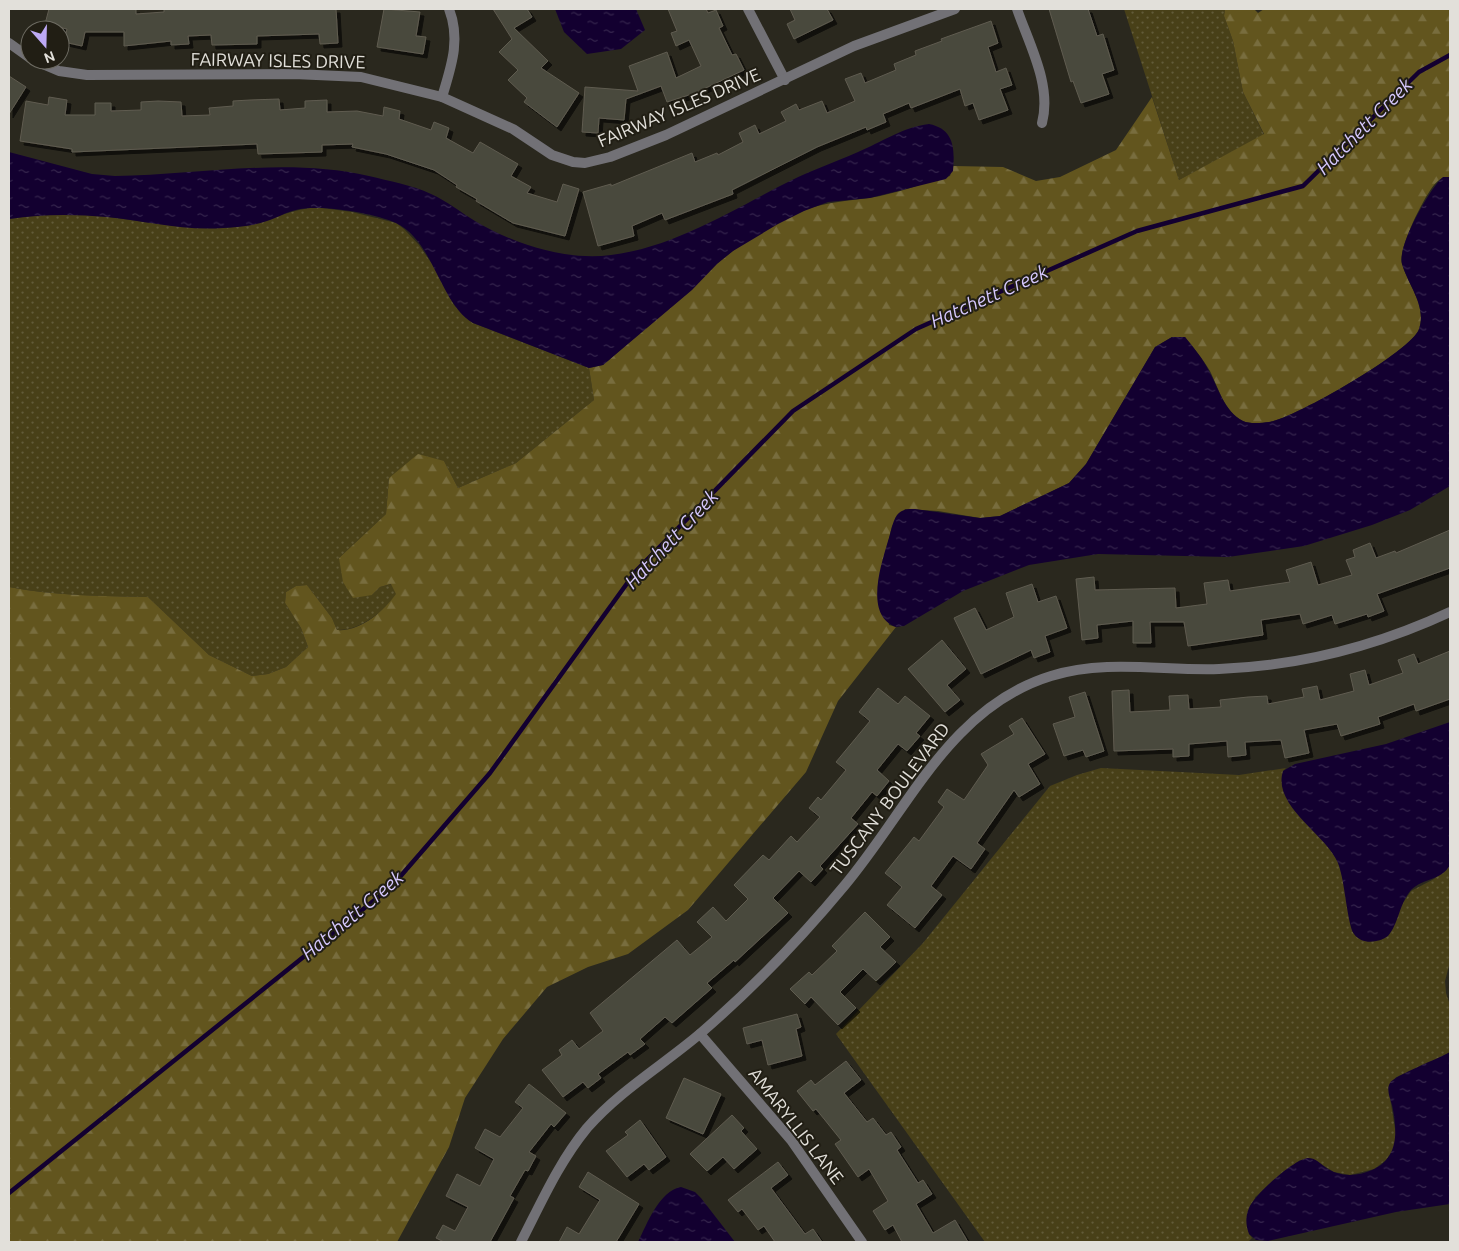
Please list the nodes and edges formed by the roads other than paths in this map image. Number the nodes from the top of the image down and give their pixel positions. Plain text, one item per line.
1 (449, 9) edge
2 (748, 9) edge
3 (955, 9) edge
4 (1017, 9) edge
5 (9, 44) edge
6 (20, 52) edge
7 (57, 70) edge
8 (785, 80) junction
9 (442, 97) junction
10 (1042, 123) dead end
11 (1450, 612) edge
12 (700, 1034) junction
13 (521, 1242) edge
14 (862, 1242) edge

1 - 9 street
2 - 8 street
3 - 8 street, FAIRWAY ISLES DRIVE
4 - 10 street
5 - 6 street, FAIRWAY ISLES DRIVE
7 - 9 street, FAIRWAY ISLES DRIVE
8 - 9 street, FAIRWAY ISLES DRIVE
11 - 12 street, TUSCANY BOULEVARD
12 - 13 street, TUSCANY BOULEVARD
12 - 14 street, AMARYLLIS LANE

